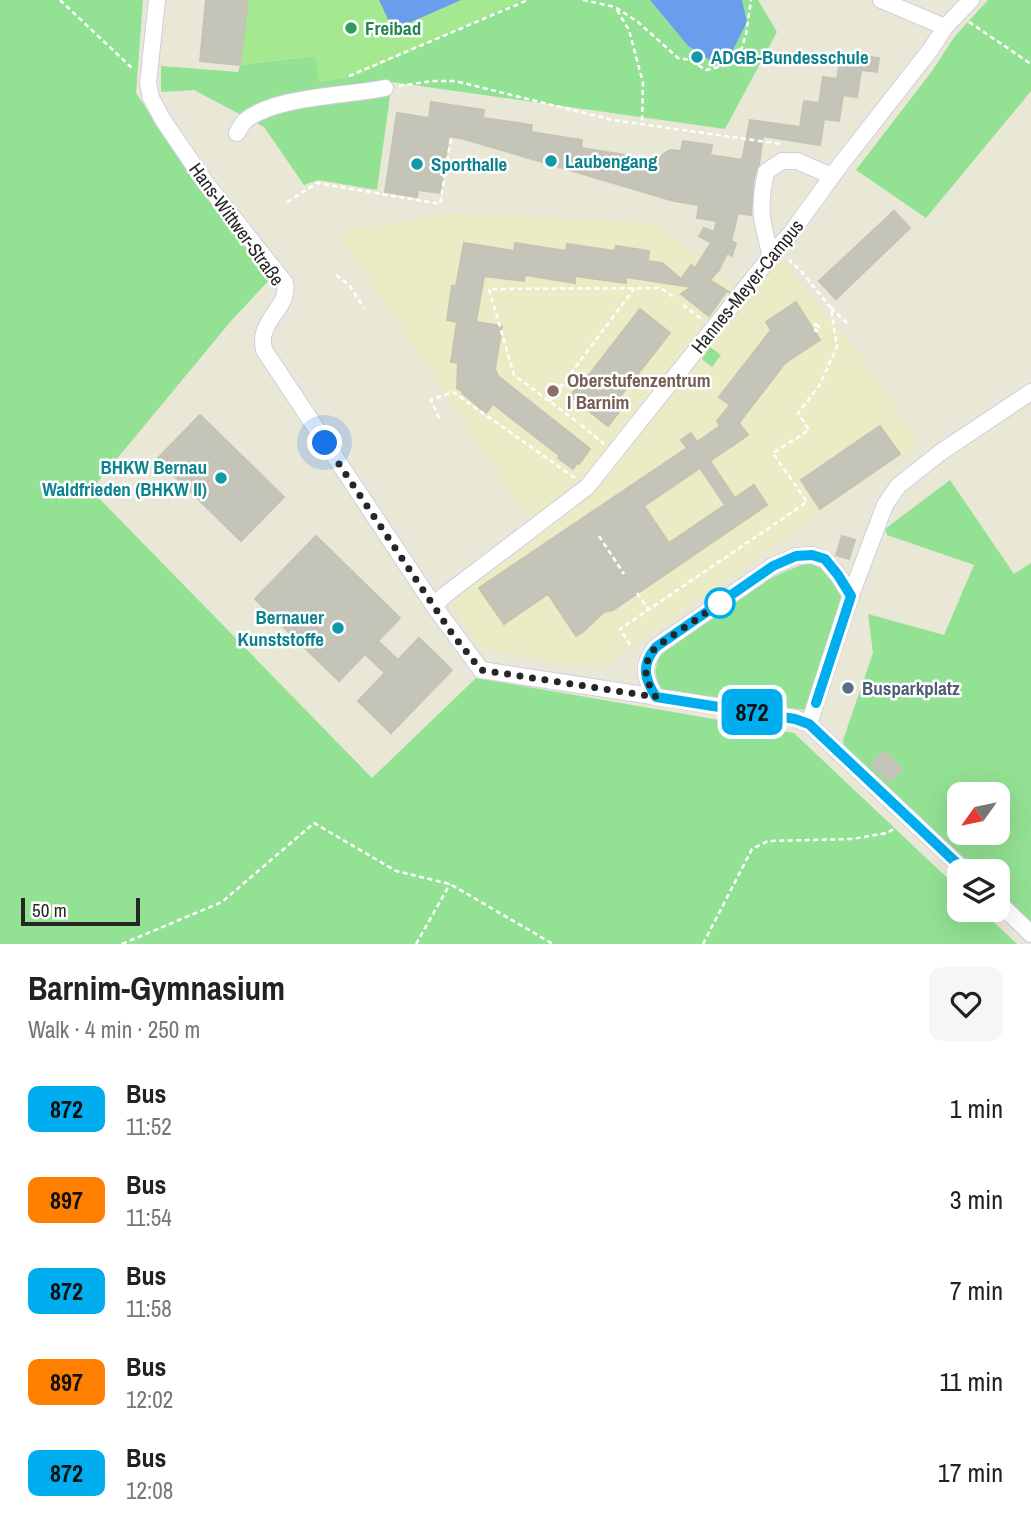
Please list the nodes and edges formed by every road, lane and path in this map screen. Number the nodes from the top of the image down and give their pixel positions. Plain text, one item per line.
1 (60, 0) edge
2 (157, 0) edge
3 (527, 0) edge
4 (583, 0) edge
5 (751, 0) edge
6 (881, 0) edge
7 (971, 0) edge
8 (615, 7) junction
9 (958, 14) junction
10 (945, 27) junction
11 (1031, 64) edge
12 (339, 81) dead end
13 (148, 83) junction
14 (385, 88) joint
15 (642, 124) junction
16 (237, 133) dead end
17 (451, 138) dead end
18 (782, 145) dead end
19 (832, 176) junction
20 (287, 202) dead end
21 (774, 252) junction
22 (336, 275) dead end
23 (635, 288) junction
24 (675, 299) dead end
25 (683, 304) dead end
26 (364, 308) dead end
27 (831, 308) junction
28 (849, 325) dead end
29 (713, 328) junction
30 (1031, 392) edge
31 (550, 401) junction
32 (439, 418) dead end
33 (576, 421) dead end
34 (581, 425) dead end
35 (614, 453) junction
36 (587, 487) junction
37 (599, 536) dead end
38 (624, 574) dead end
39 (637, 593) dead end
40 (851, 596) junction
41 (434, 606) junction
42 (649, 610) junction
43 (630, 645) dead end
44 (656, 697) junction
45 (809, 724) junction
46 (907, 816) junction
47 (952, 859) edge
48 (450, 884) junction
49 (1010, 914) edge
50 (1031, 934) edge
51 (122, 944) edge
52 (416, 944) edge
53 (553, 944) edge
54 (703, 944) edge

1 - 13 path
2 - 13 street, Hans-Wittwer-Straße
3 - 12 path
4 - 8 path
5 - 8 path
6 - 10 street
7 - 9 street, Hannes-Meyer-Campus
8 - 15 path
9 - 10 street, Hannes-Meyer-Campus
9 - 11 path
10 - 19 street, Hannes-Meyer-Campus
13 - 41 street, Hans-Wittwer-Straße
14 - 15 path
14 - 16 street
15 - 18 path
17 - 20 path
19 - 21 street, Hannes-Meyer-Campus
19 - 21 street
21 - 27 path
21 - 29 street, Hannes-Meyer-Campus
22 - 26 path
23 - 24 path
23 - 31 path
23 - 31 path
25 - 29 path
27 - 28 path
27 - 42 path
29 - 35 street, Hannes-Meyer-Campus
30 - 40 street
31 - 33 path
32 - 36 path
34 - 35 path
35 - 36 street, Hannes-Meyer-Campus
36 - 41 street, Hannes-Meyer-Campus
37 - 38 path
39 - 42 path
40 - 44 street
40 - 45 street
41 - 44 street, Hans-Wittwer-Straße
42 - 43 path
44 - 45 street, Hans-Wittwer-Straße
45 - 46 street, Hans-Wittwer-Straße
46 - 47 street, Hans-Wittwer-Straße
46 - 54 path
48 - 51 path
48 - 52 path
48 - 53 path
49 - 50 street

